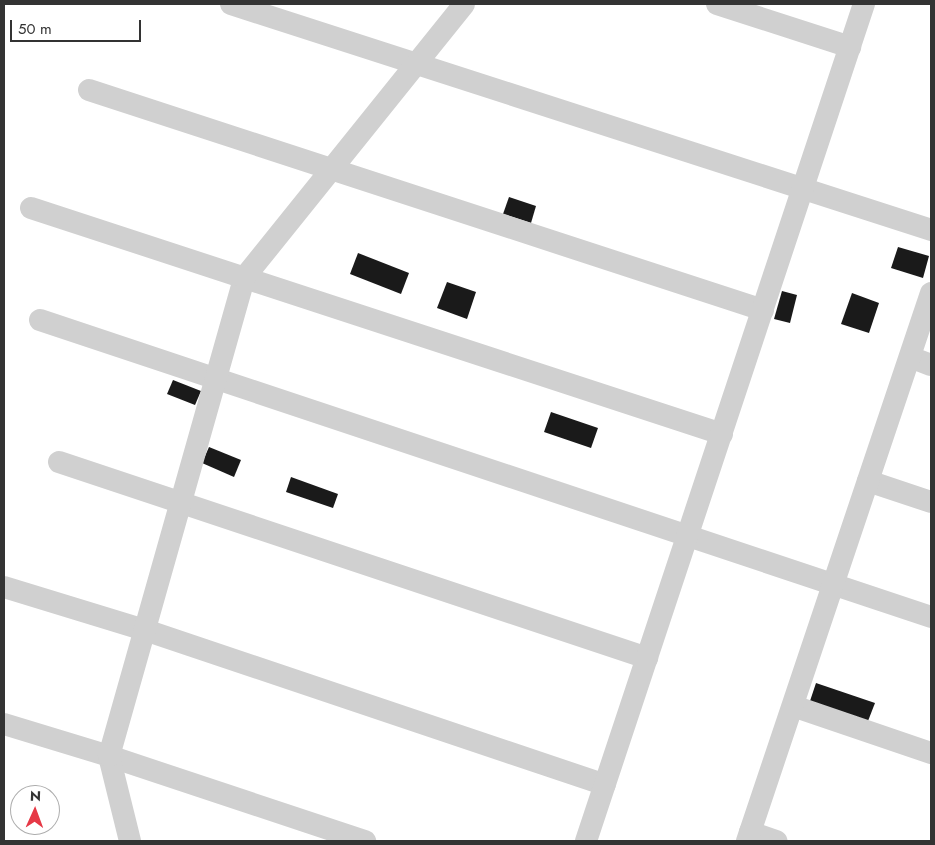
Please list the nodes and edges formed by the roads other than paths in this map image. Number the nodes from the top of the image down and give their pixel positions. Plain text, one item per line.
1 (231, 4) edge
2 (464, 4) edge
3 (717, 4) edge
4 (864, 4) edge
5 (850, 47) junction
6 (417, 64) junction
7 (89, 90) dead end
8 (331, 169) junction
9 (803, 188) junction
10 (31, 208) dead end
11 (931, 230) edge
12 (244, 278) junction
13 (931, 293) edge
14 (762, 310) junction
15 (40, 320) dead end
16 (910, 357) junction
17 (931, 364) edge
18 (216, 379) junction
19 (722, 434) junction
20 (59, 462) dead end
21 (868, 481) junction
22 (181, 502) junction
23 (931, 502) edge
24 (688, 536) junction
25 (833, 584) junction
26 (4, 587) edge
27 (931, 617) edge
28 (144, 630) junction
29 (647, 658) junction
30 (793, 706) junction
31 (4, 724) edge
32 (931, 753) edge
33 (109, 756) junction
34 (605, 785) junction
35 (749, 837) edge
36 (130, 841) edge
37 (365, 841) edge
38 (586, 841) edge
39 (776, 841) edge

1 - 6 street
2 - 6 street
3 - 5 street
4 - 5 street
5 - 9 street
6 - 8 street
6 - 9 street
7 - 8 street
8 - 12 street
8 - 14 street
9 - 11 street
9 - 14 street
10 - 12 street
12 - 18 street
12 - 19 street
13 - 16 street
14 - 19 street
15 - 18 street
16 - 17 street
16 - 21 street
18 - 22 street
18 - 24 street
19 - 24 street
20 - 22 street
21 - 23 street
21 - 25 street
22 - 28 street
22 - 29 street
24 - 25 street
24 - 29 street
25 - 27 street
25 - 30 street
26 - 28 street
28 - 33 street
28 - 34 street
29 - 34 street
30 - 32 street
30 - 35 street
31 - 33 street
33 - 36 street
33 - 37 street
34 - 38 street
35 - 39 street

